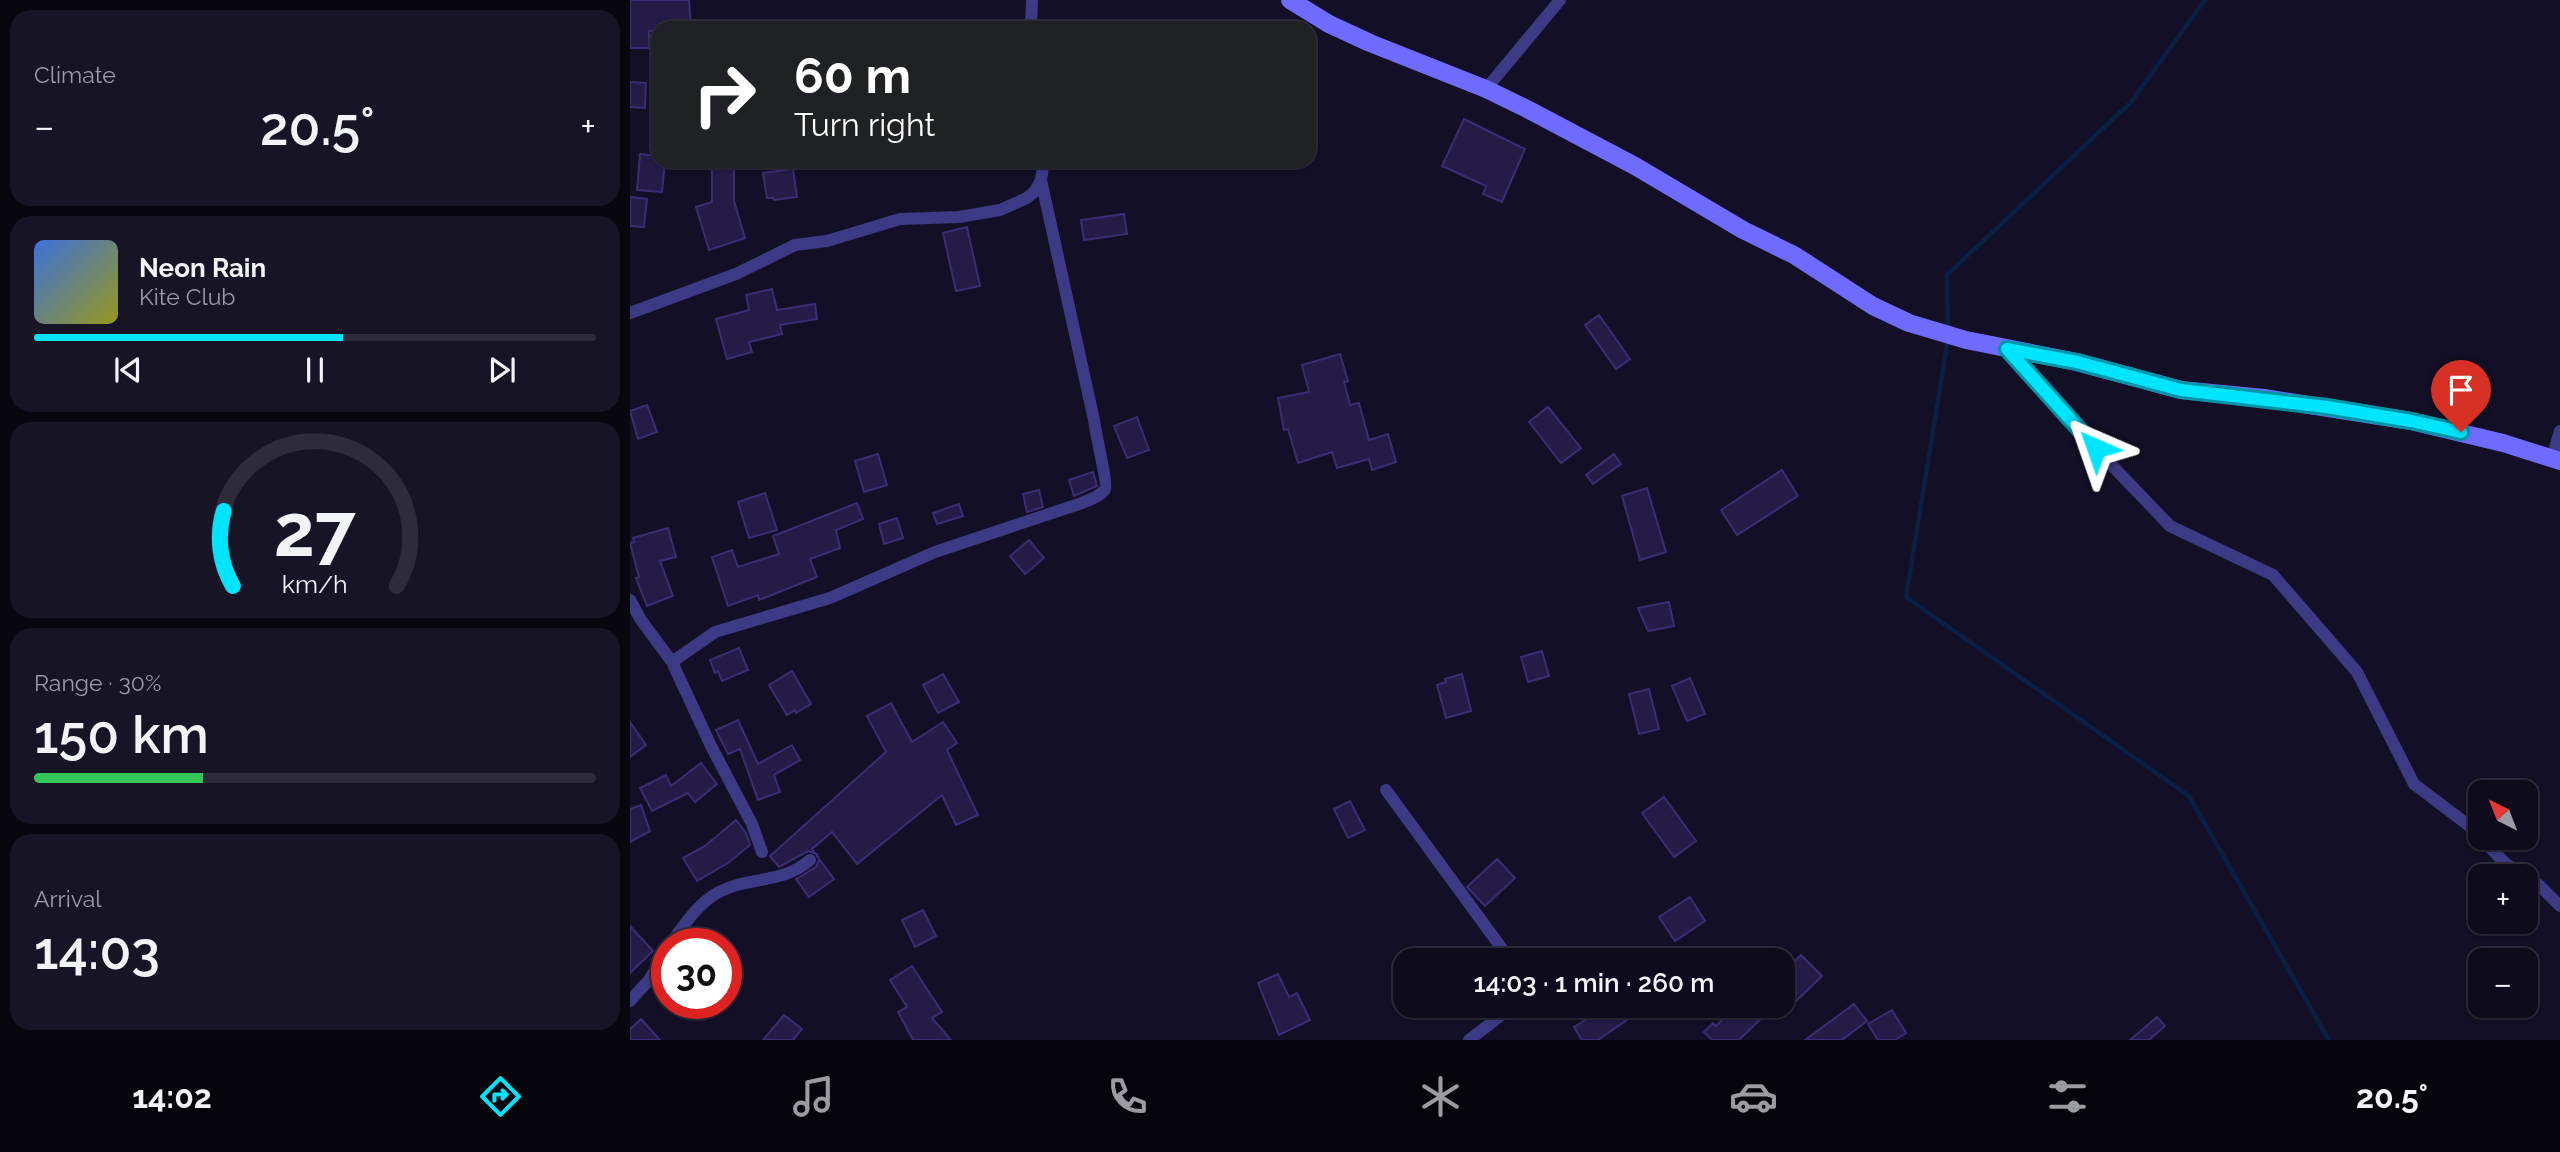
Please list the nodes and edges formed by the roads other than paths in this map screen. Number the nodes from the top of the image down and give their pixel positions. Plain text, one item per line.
1 (1032, 0) edge
2 (1290, 0) edge
3 (1560, 0) edge
4 (1031, 21) edge
5 (1486, 89) junction
6 (1043, 168) edge
7 (1041, 180) junction
8 (630, 313) edge
9 (2007, 349) junction
10 (2560, 430) edge
11 (2556, 459) edge
12 (630, 600) edge
13 (672, 662) junction
14 (1386, 790) dead end
15 (2468, 825) edge
16 (2492, 850) edge
17 (762, 852) dead end
18 (810, 860) dead end
19 (2560, 906) edge
20 (683, 928) edge
21 (1501, 948) edge
22 (651, 977) edge
23 (630, 1001) edge
24 (1497, 1018) edge
25 (1469, 1040) edge

1 - 4 street
2 - 5 street
3 - 5 street
5 - 9 street
6 - 7 street
7 - 8 street
7 - 13 street
9 - 11 street
9 - 15 street
10 - 11 street
12 - 13 street
13 - 17 street
14 - 21 street
16 - 19 street
18 - 20 street
22 - 23 street
24 - 25 street

